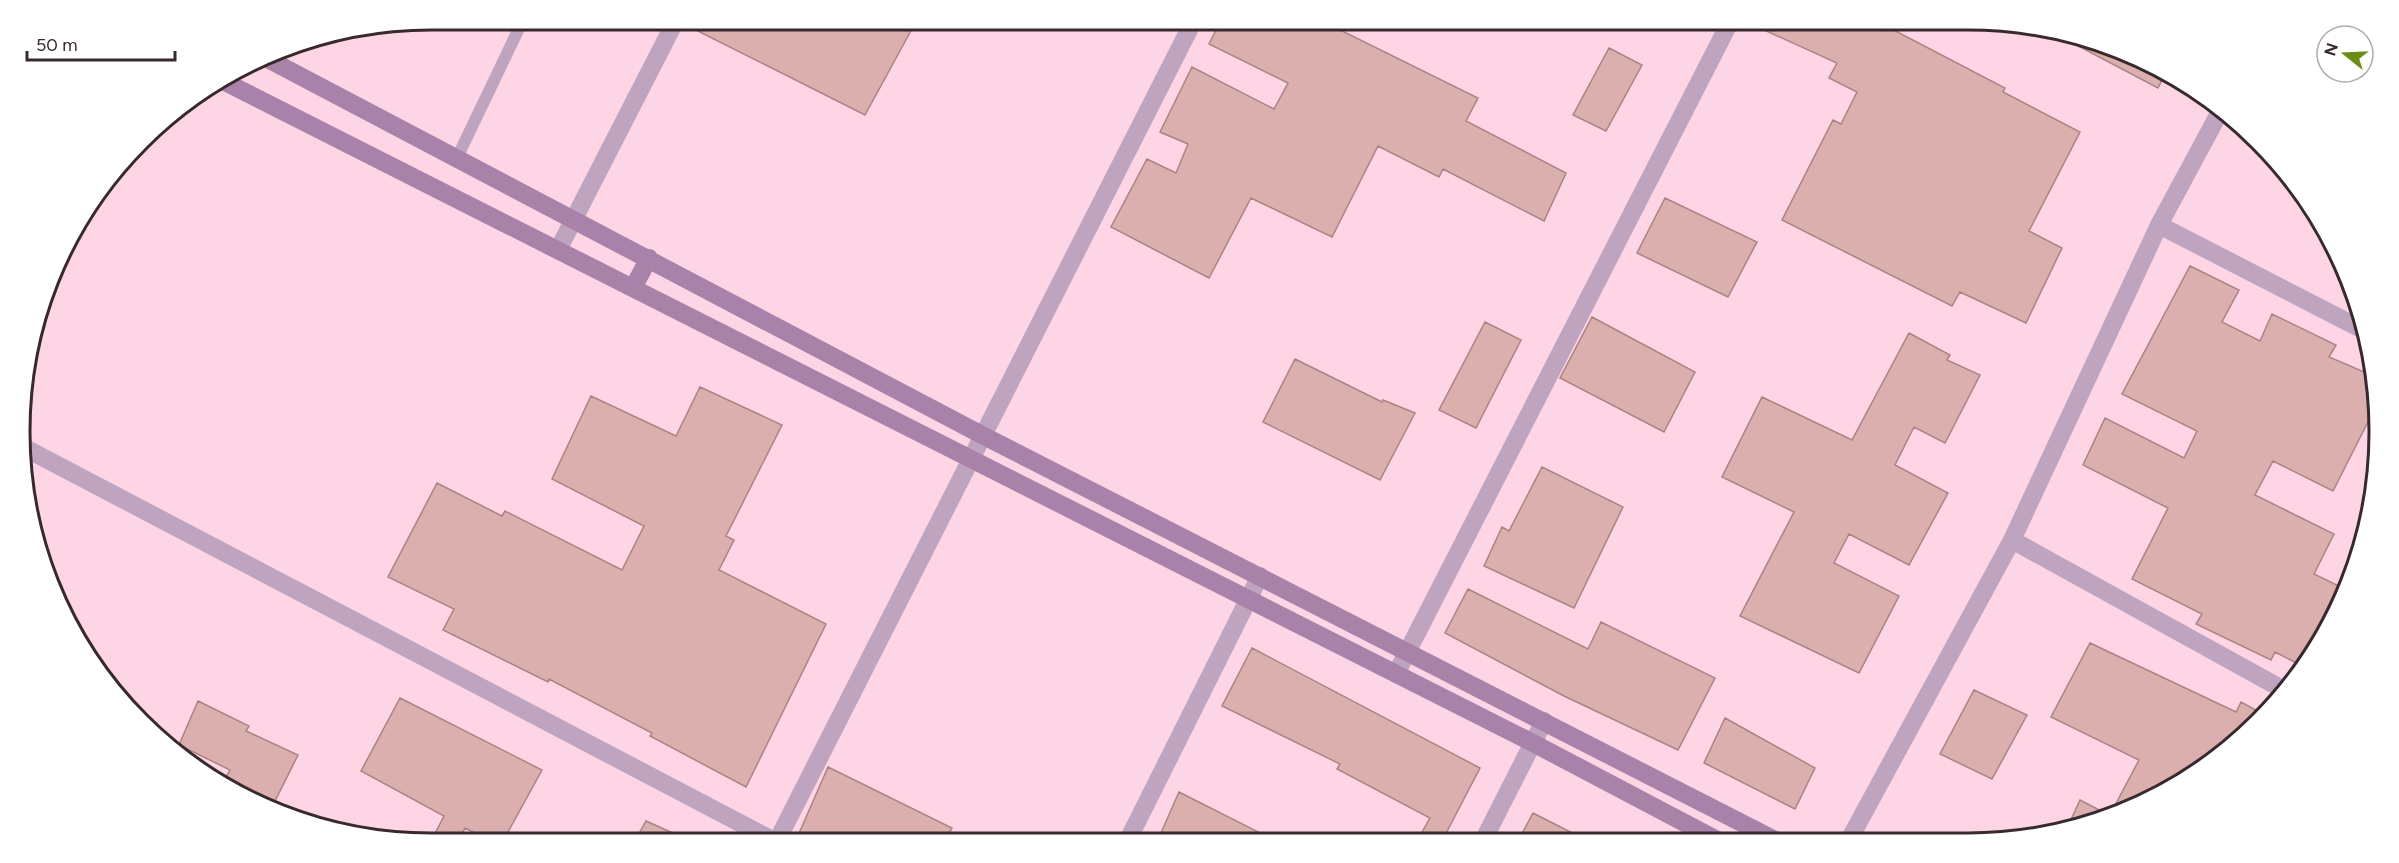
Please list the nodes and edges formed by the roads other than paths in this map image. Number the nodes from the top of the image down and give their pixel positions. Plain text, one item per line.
1 (518, 30) edge
2 (671, 30) edge
3 (1189, 30) edge
4 (1726, 30) edge
5 (274, 62) edge
6 (230, 85) edge
7 (2217, 117) edge
8 (457, 158) junction
9 (574, 219) junction
10 (2159, 225) junction
11 (558, 250) junction
12 (649, 258) junction
13 (633, 288) junction
14 (2354, 326) edge
15 (982, 435) junction
16 (31, 451) edge
17 (970, 459) junction
18 (2012, 540) junction
19 (1260, 576) junction
20 (1249, 599) junction
21 (1407, 651) junction
22 (1395, 674) junction
23 (2277, 686) edge
24 (1544, 721) junction
25 (1533, 743) junction
26 (759, 833) edge
27 (781, 833) edge
28 (1132, 833) edge
29 (1487, 833) edge
30 (1704, 833) edge
31 (1761, 833) edge
32 (1853, 833) edge

1 - 8 lane
2 - 9 street
3 - 15 street
4 - 21 street
5 - 8 main road
6 - 11 main road
7 - 10 street
8 - 9 main road
9 - 11 street
9 - 12 main road
10 - 14 street
10 - 18 street
11 - 13 main road
12 - 13 main road
12 - 15 main road
13 - 17 main road
15 - 17 street
15 - 19 main road
16 - 26 street
17 - 20 main road
17 - 27 street
18 - 23 street
18 - 32 street
19 - 20 street
19 - 21 main road
20 - 22 main road
20 - 28 street
21 - 22 street
21 - 24 main road
22 - 25 main road
24 - 25 street
24 - 31 main road
25 - 29 street
25 - 30 main road

